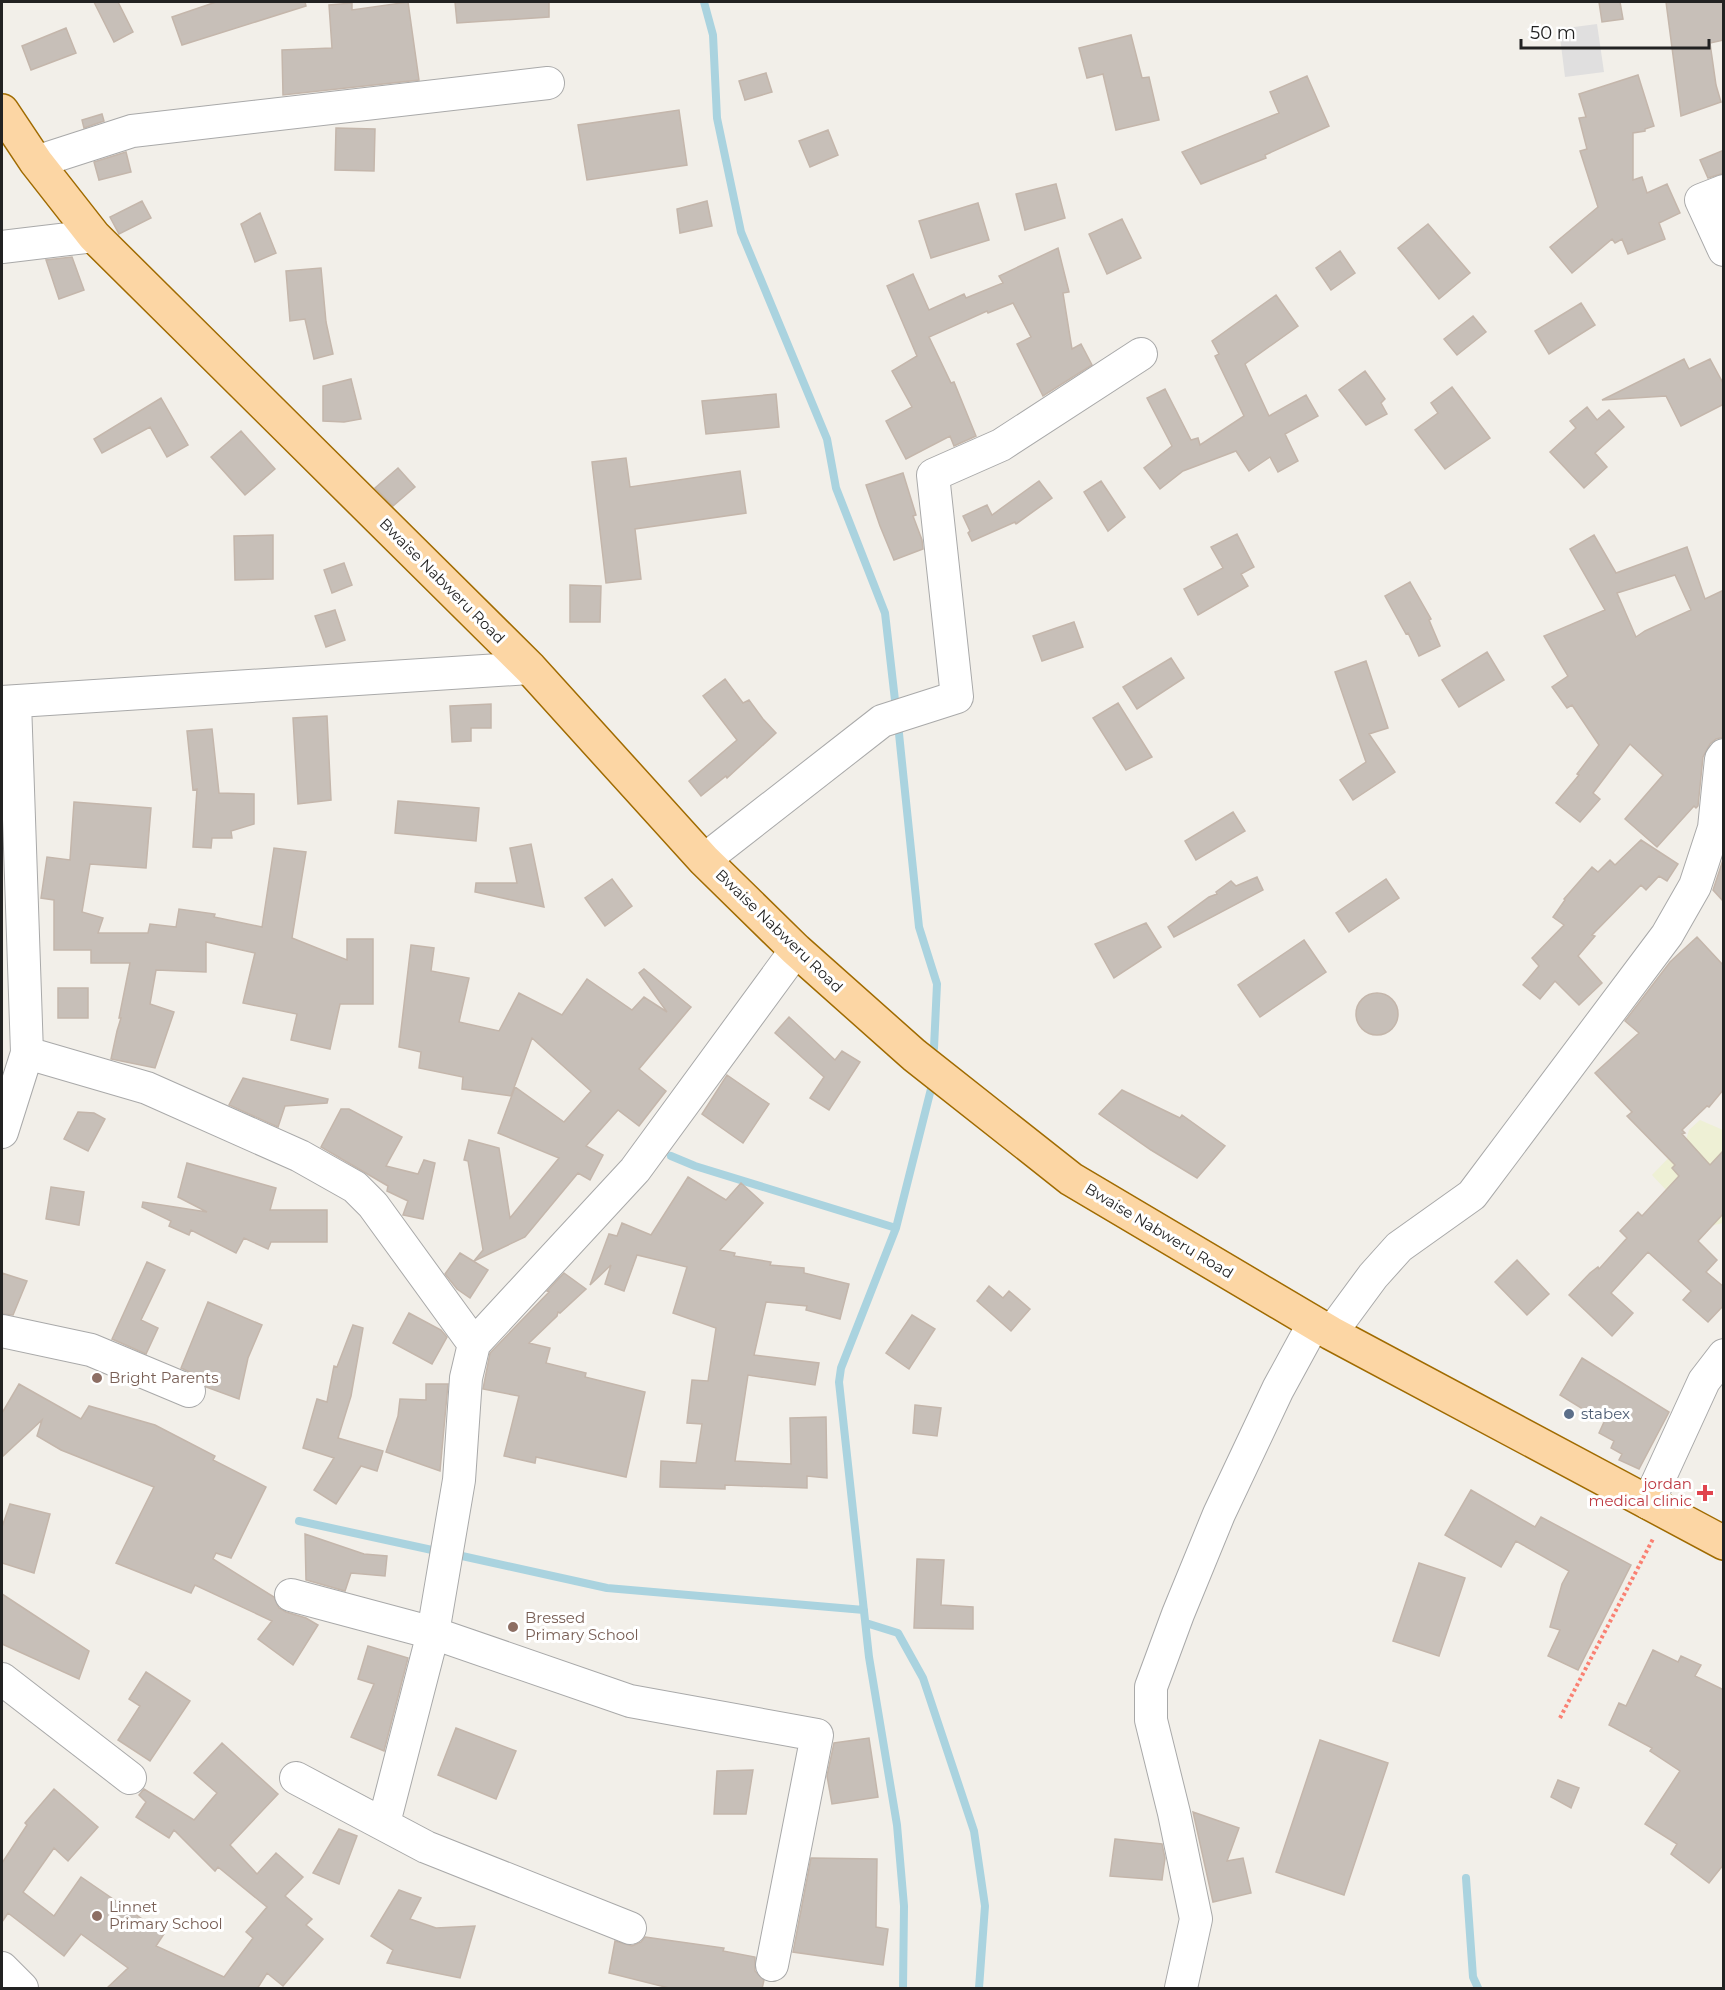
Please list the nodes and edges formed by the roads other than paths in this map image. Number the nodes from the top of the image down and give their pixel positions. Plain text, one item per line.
1 (548, 83) dead end
2 (2, 111) edge
3 (36, 162) junction
4 (1724, 191) edge
5 (94, 236) junction
6 (2, 247) edge
7 (1724, 250) edge
8 (1141, 354) dead end
9 (530, 668) junction
10 (8, 702) edge
11 (1724, 755) edge
12 (704, 860) junction
13 (796, 950) junction
14 (27, 1053) junction
15 (2, 1132) edge
16 (1322, 1328) junction
17 (2, 1331) edge
18 (474, 1344) junction
19 (1724, 1355) edge
20 (189, 1391) dead end
21 (1658, 1508) junction
22 (1724, 1543) edge
23 (291, 1595) dead end
24 (433, 1633) junction
25 (2, 1679) edge
26 (130, 1778) dead end
27 (296, 1778) dead end
28 (384, 1823) junction
29 (630, 1928) dead end
30 (772, 1965) dead end
31 (1181, 1989) edge

1 - 3 street
2 - 3 main road, Bwaise Nabweru Road
3 - 5 main road, Bwaise Nabweru Road
4 - 7 street
5 - 6 street
5 - 9 main road, Bwaise Nabweru Road
8 - 12 street
9 - 10 street
9 - 12 main road, Bwaise Nabweru Road
10 - 14 street
11 - 16 street
12 - 13 main road, Bwaise Nabweru Road
13 - 16 main road, Bwaise Nabweru Road
13 - 18 street
14 - 15 street
14 - 18 street
16 - 21 main road, Bwaise Nabweru Road
16 - 31 street
17 - 20 street
18 - 24 street
19 - 21 street
21 - 22 main road, Bwaise Nabweru Road
23 - 24 street
24 - 28 street
24 - 30 street
25 - 26 street
27 - 28 street
28 - 29 street

